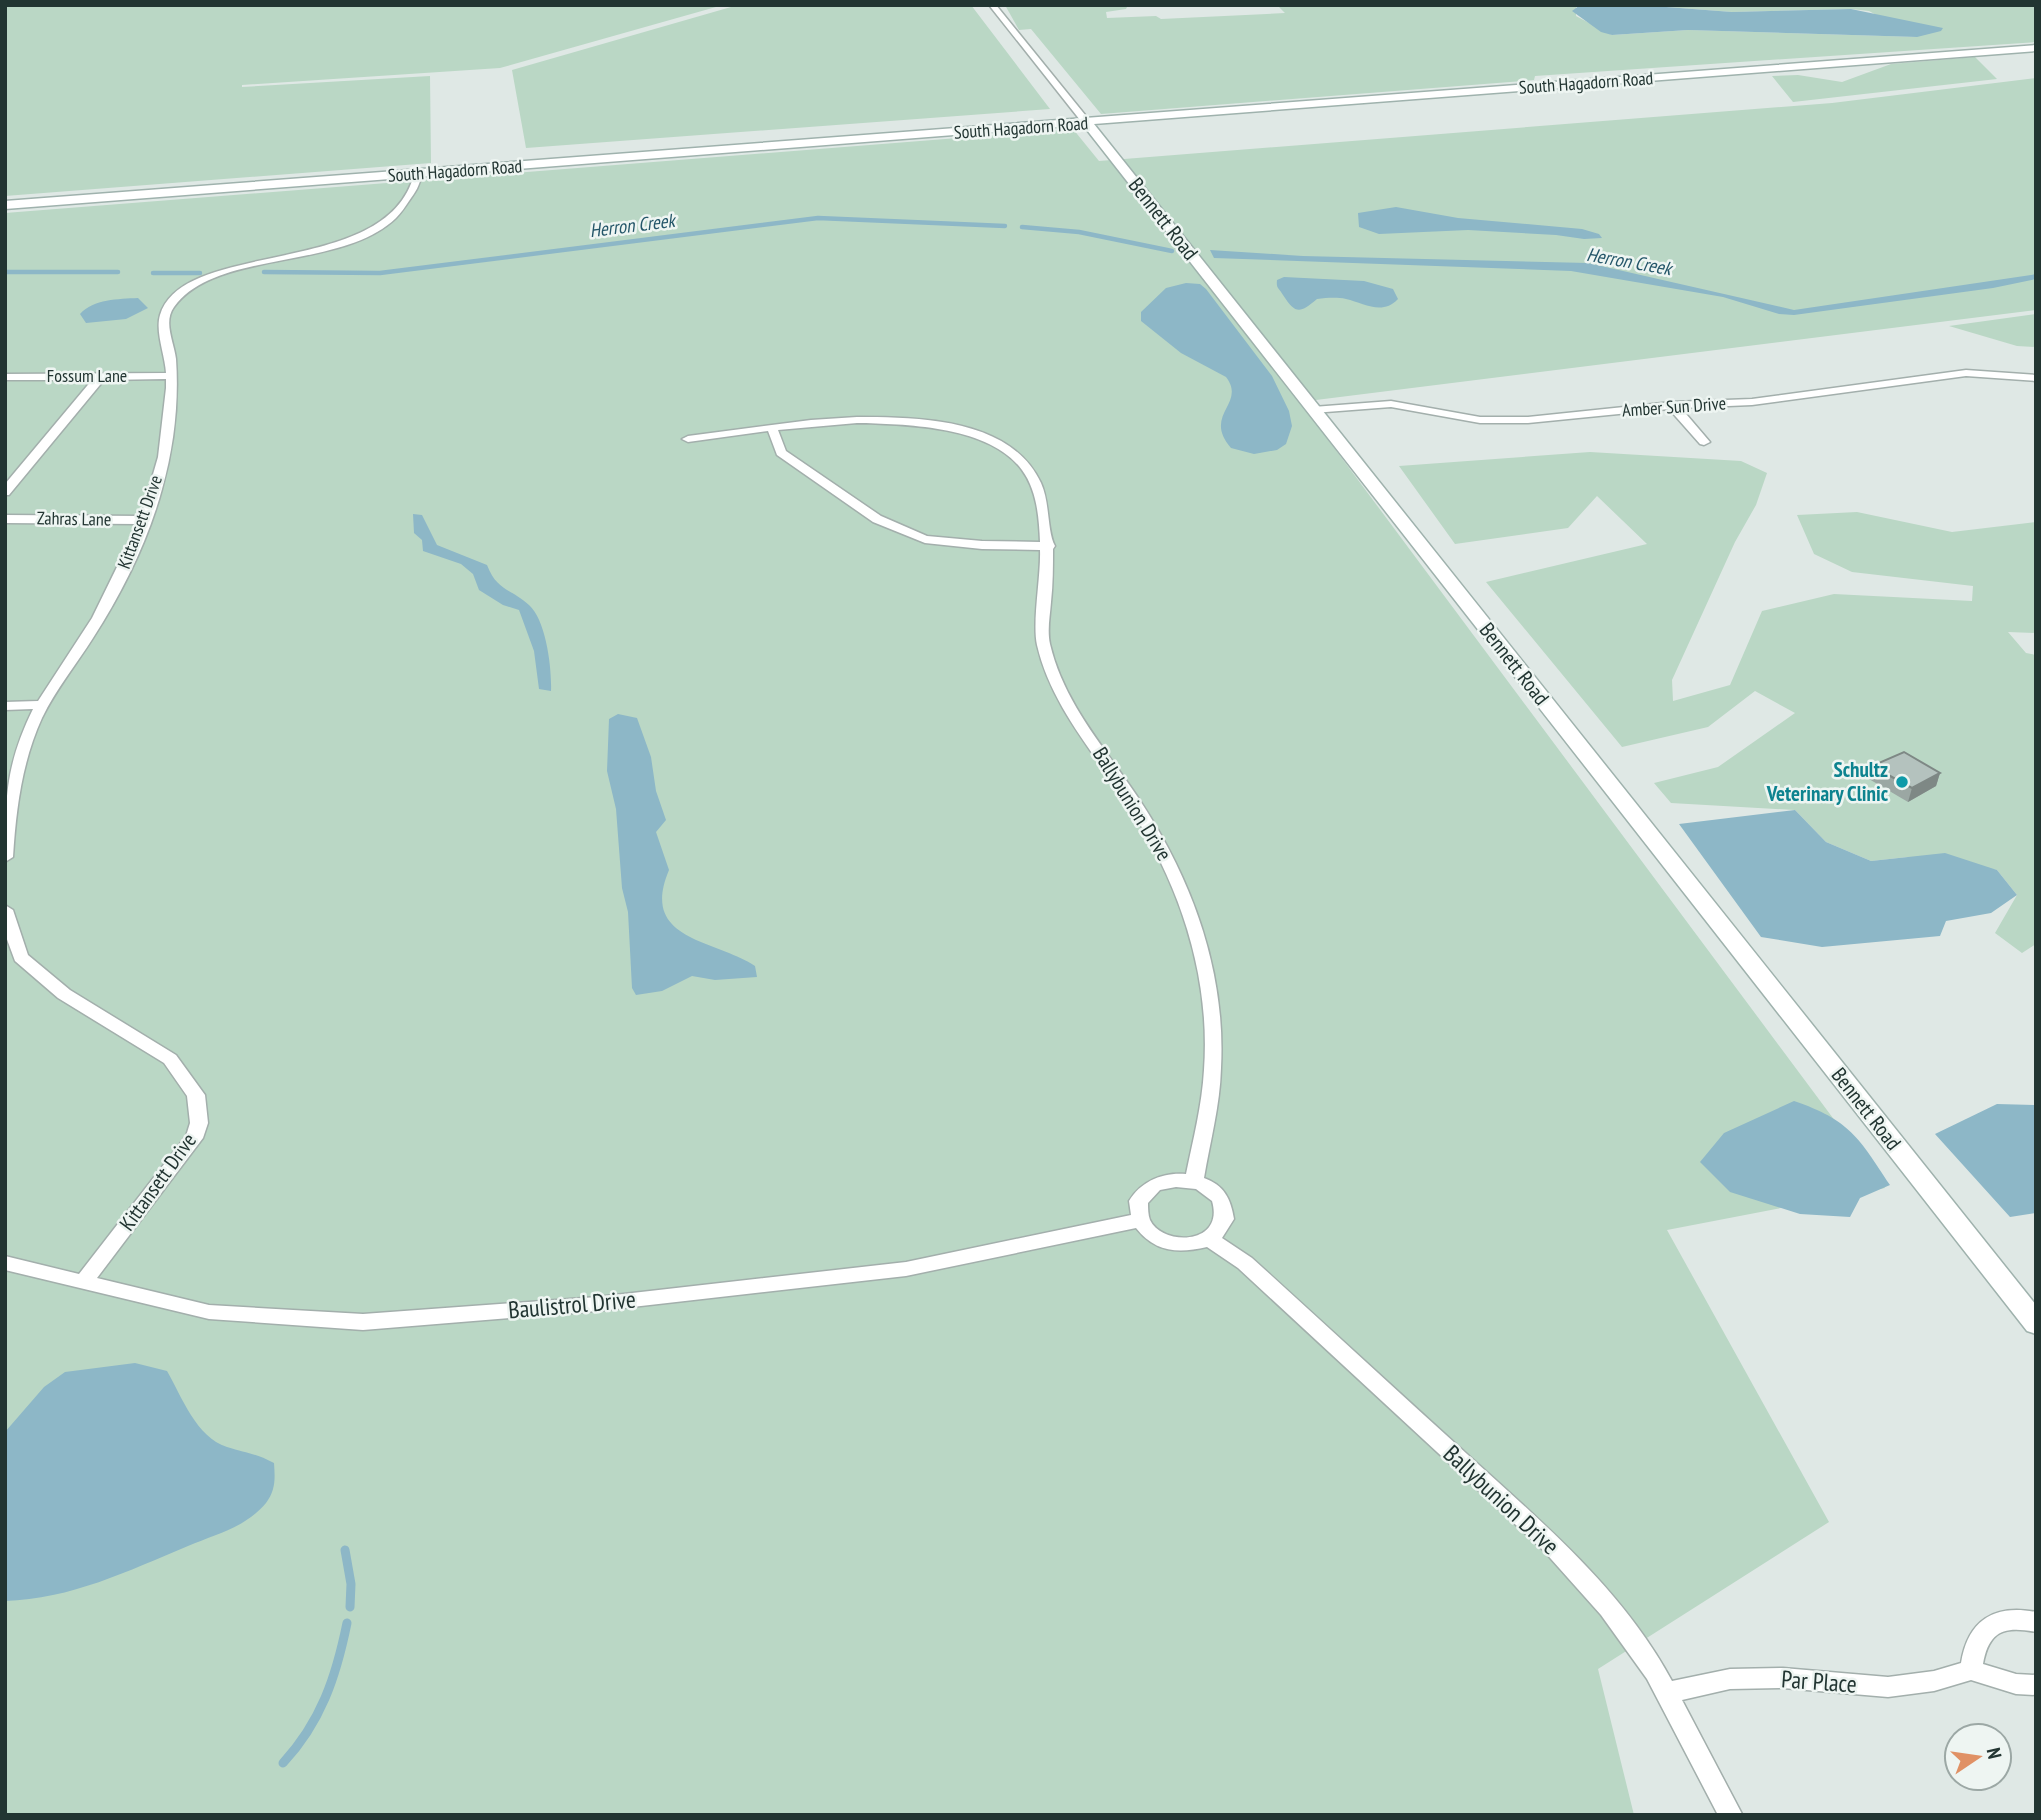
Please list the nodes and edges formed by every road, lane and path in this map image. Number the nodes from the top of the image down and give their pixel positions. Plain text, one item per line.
1 (992, 5) edge
2 (2036, 48) edge
3 (1087, 123) junction
4 (418, 174) junction
5 (403, 175) junction
6 (408, 195) junction
7 (5, 205) edge
8 (101, 376) junction
9 (169, 376) junction
10 (5, 377) edge
11 (2036, 378) edge
12 (1672, 405) junction
13 (1312, 410) junction
14 (772, 428) junction
15 (688, 439) dead end
16 (1704, 442) dead end
17 (5, 492) edge
18 (5, 519) edge
19 (143, 520) junction
20 (1049, 546) junction
21 (42, 705) junction
22 (5, 706) edge
23 (5, 857) edge
24 (5, 911) edge
25 (1194, 1182) junction
26 (1139, 1220) junction
27 (1209, 1239) junction
28 (5, 1263) edge
29 (84, 1281) junction
30 (2036, 1324) edge
31 (2036, 1622) edge
32 (1971, 1670) junction
33 (2036, 1685) edge
34 (1666, 1693) junction
35 (1730, 1815) edge

1 - 3 street, Bennett Road
2 - 3 street, South Hagadorn Road
3 - 4 street, South Hagadorn Road
3 - 13 street, Bennett Road
4 - 5 street, South Hagadorn Road
4 - 6 street, Kittansett Drive
5 - 6 street
5 - 7 street, South Hagadorn Road
6 - 9 street, Kittansett Drive
8 - 9 street, Fossum Lane
8 - 10 street, Fossum Lane
8 - 17 street
9 - 19 street, Kittansett Drive
11 - 12 street, Amber Sun Drive
12 - 13 street, Amber Sun Drive
12 - 16 street
13 - 30 street, Bennett Road
14 - 15 street
14 - 20 street
14 - 20 street
18 - 19 street, Zahras Lane
19 - 21 street, Kittansett Drive
20 - 25 street, Ballybunion Drive
21 - 22 street
21 - 23 street, Kittansett Drive
24 - 29 street, Kittansett Drive
25 - 26 street
25 - 27 street
26 - 27 street
26 - 29 street, Baulistrol Drive
27 - 34 street, Ballybunion Drive
28 - 29 street, Baulistrol Drive
31 - 32 street
32 - 33 street
32 - 34 street, Par Place
34 - 35 street, Ballybunion Drive

